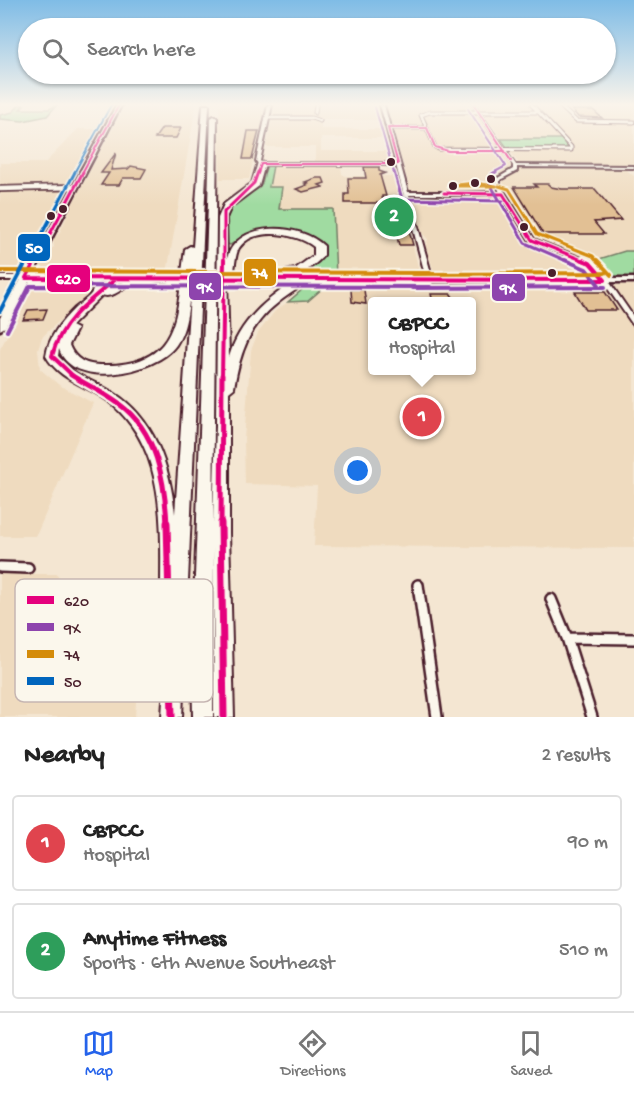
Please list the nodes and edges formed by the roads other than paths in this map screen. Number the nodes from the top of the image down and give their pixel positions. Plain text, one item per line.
1 (102, 138) edge
2 (204, 138) edge
3 (213, 138) edge
4 (263, 138) edge
5 (391, 138) edge
6 (431, 138) edge
7 (496, 138) edge
8 (562, 138) edge
9 (505, 151) junction
10 (261, 164) junction
11 (398, 164) junction
12 (515, 166) junction
13 (634, 167) edge
14 (201, 179) junction
15 (75, 187) junction
16 (0, 189) edge
17 (406, 193) junction
18 (503, 194) junction
19 (0, 278) edge
20 (26, 278) junction
21 (339, 278) joint
22 (80, 279) junction
23 (116, 279) junction
24 (165, 279) junction
25 (256, 279) junction
26 (304, 279) junction
27 (430, 280) junction
28 (605, 280) junction
29 (634, 280) edge
30 (97, 296) junction
31 (222, 310) junction
32 (634, 322) edge
33 (0, 327) edge
34 (223, 425) junction
35 (0, 567) edge
36 (28, 567) dead end
37 (170, 579) edge
38 (178, 579) edge
39 (204, 579) edge
40 (418, 585) dead end
41 (551, 599) dead end
42 (567, 638) junction
43 (634, 639) edge
44 (172, 702) edge
45 (203, 702) edge
46 (172, 717) edge
47 (203, 717) edge
48 (224, 717) edge
49 (436, 717) edge
50 (592, 717) edge

1 - 15 main road
2 - 14 highway
3 - 39 highway
4 - 10 street
5 - 11 street
6 - 9 street
7 - 9 street
8 - 9 street
9 - 12 street
10 - 11 street
10 - 31 highway
11 - 17 street
12 - 13 street
12 - 18 street
14 - 24 highway
14 - 38 highway
15 - 16 street
15 - 20 main road
17 - 18 street
17 - 27 street
18 - 28 street
19 - 20 street
20 - 22 main road
20 - 33 main road
21 - 26 main road
21 - 27 street
22 - 23 main road
22 - 30 highway
23 - 24 main road
23 - 30 highway
24 - 25 main road, bridge
25 - 26 main road
25 - 31 highway
26 - 27 main road
26 - 34 highway
27 - 28 main road
28 - 29 main road
28 - 32 street
30 - 37 highway
31 - 34 highway
34 - 48 highway
35 - 36 street
40 - 49 street
41 - 42 street
42 - 43 street
42 - 50 street
44 - 46 highway
45 - 47 highway

